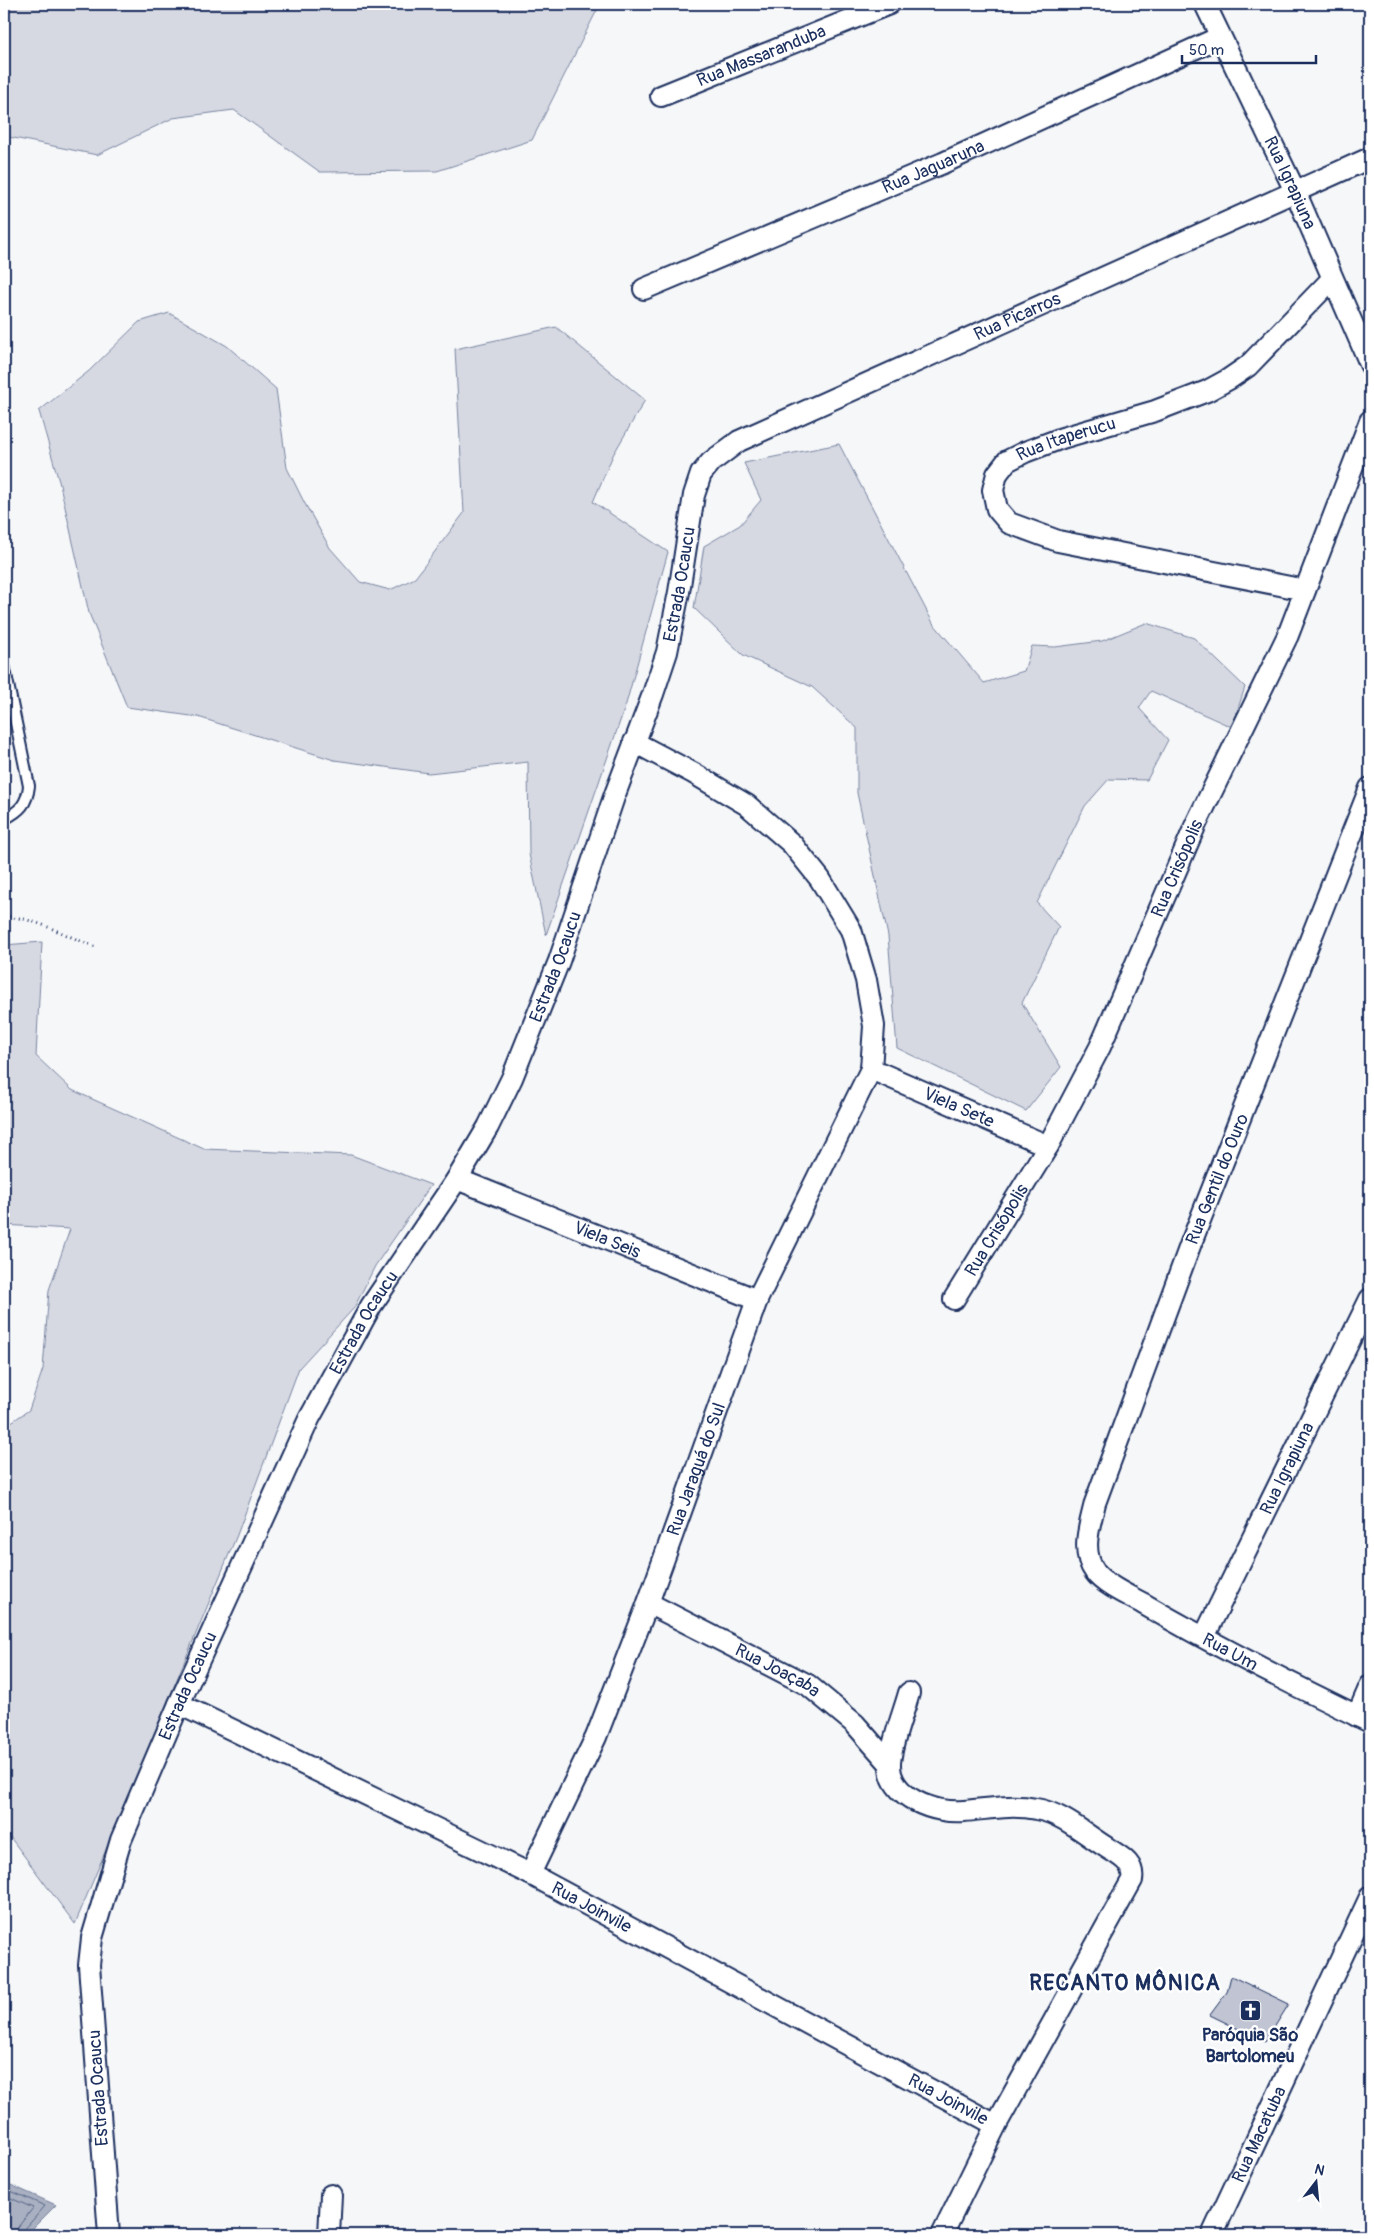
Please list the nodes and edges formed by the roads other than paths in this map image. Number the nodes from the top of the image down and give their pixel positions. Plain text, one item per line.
1 (889, 4) edge
2 (1205, 4) edge
3 (1220, 36) junction
4 (661, 96) dead end
5 (1370, 158) edge
6 (1294, 191) junction
7 (1332, 279) junction
8 (644, 289) dead end
9 (1370, 364) edge
10 (1370, 421) edge
11 (739, 441) joint
12 (1305, 590) junction
13 (4, 665) edge
14 (634, 742) junction
15 (1370, 788) edge
16 (4, 819) edge
17 (871, 1069) junction
18 (1048, 1146) junction
19 (457, 1179) junction
20 (954, 1299) dead end
21 (1370, 1299) edge
22 (757, 1300) junction
23 (1095, 1573) joint
24 (648, 1603) junction
25 (1204, 1638) junction
26 (1370, 1686) edge
27 (909, 1693) dead end
28 (180, 1704) junction
29 (1364, 1719) edge
30 (890, 1764) junction
31 (530, 1874) junction
32 (1370, 1897) edge
33 (996, 2125) junction
34 (331, 2195) dead end
35 (109, 2235) edge
36 (329, 2235) edge
37 (942, 2235) edge
38 (1212, 2235) edge

1 - 4 street, Rua Massaranduba
2 - 3 street, Rua Igrapiuna
3 - 6 street, Rua Igrapiuna
3 - 8 street, Rua Jaguaruna
5 - 6 street, Rua Picarros
6 - 7 street, Rua Igrapiuna
6 - 11 street, Rua Picarros
7 - 9 street, Rua Igrapiuna
7 - 12 street, Rua Itaperucu
10 - 12 street, Rua Crisópolis
11 - 14 street, Estrada Ocaucu
12 - 18 street, Rua Crisópolis
13 - 16 lane
14 - 17 street
14 - 19 street, Estrada Ocaucu
15 - 23 street, Rua Gentil do Ouro
17 - 18 street, Viela Sete
17 - 22 street, Rua Jaraguá do Sul
18 - 20 street, Rua Crisópolis
19 - 22 street, Viela Seis
19 - 28 street, Estrada Ocaucu
21 - 25 street, Rua Igrapiuna
22 - 24 street, Rua Jaraguá do Sul
23 - 25 street, Rua Um
24 - 30 street, Rua Joaçaba
24 - 31 street, Rua Jaraguá do Sul
25 - 29 street, Rua Um
26 - 29 street
27 - 30 street
28 - 31 street, Rua Joinvile
28 - 35 street, Estrada Ocaucu
30 - 33 street, Rua Joaçaba
31 - 33 street, Rua Joinvile
32 - 38 street, Rua Macatuba
33 - 37 street
34 - 36 street

